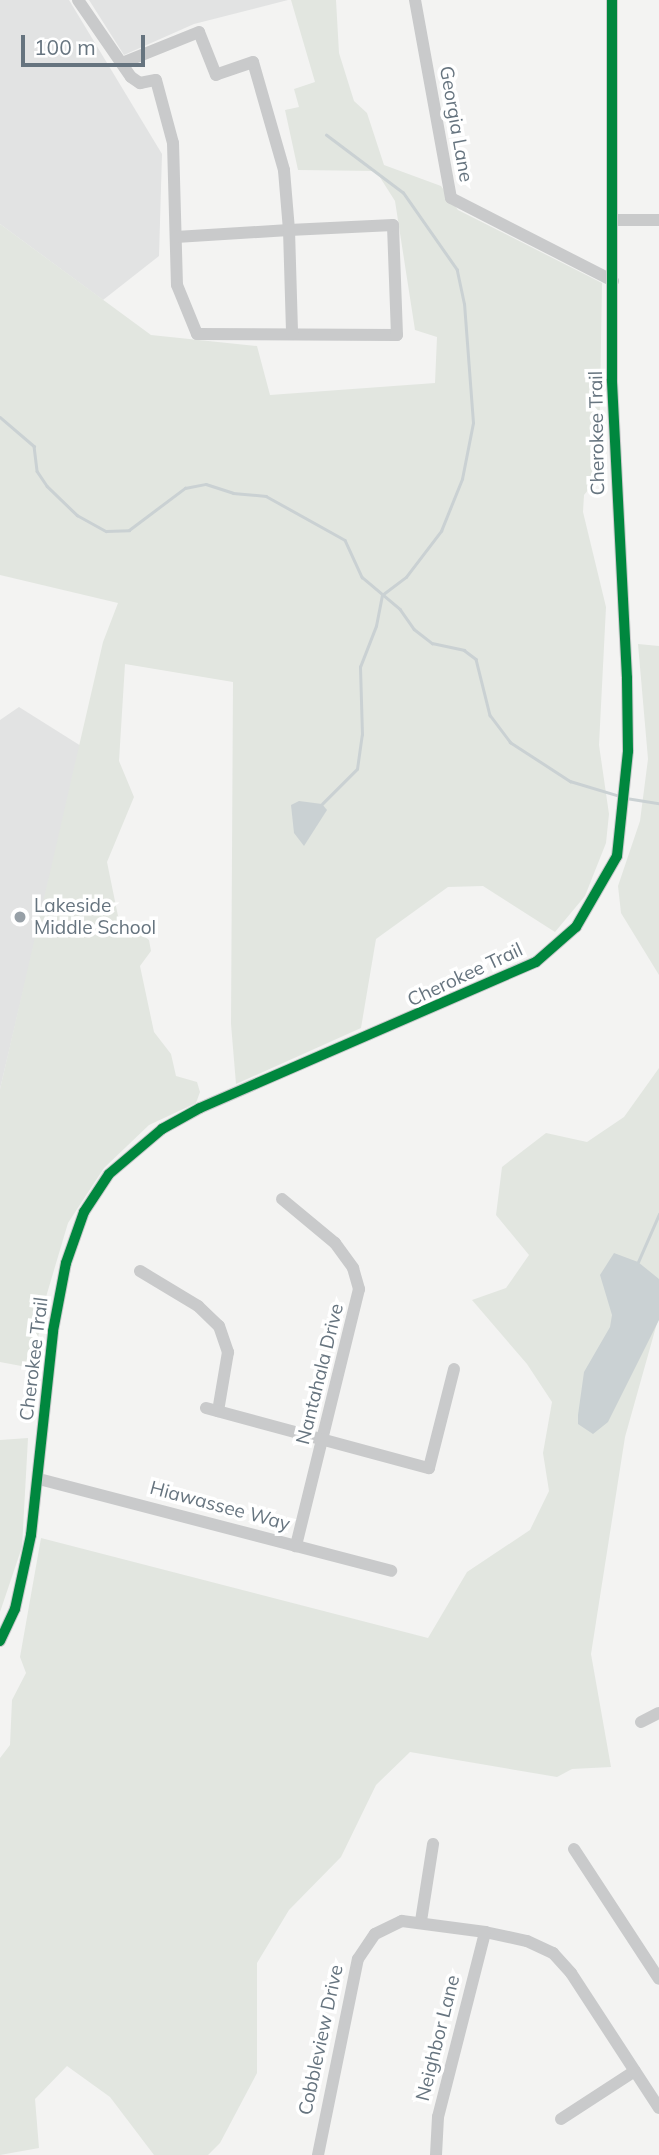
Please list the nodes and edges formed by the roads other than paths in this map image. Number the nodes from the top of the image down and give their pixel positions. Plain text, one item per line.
1 (78, 0) edge
2 (415, 0) edge
3 (612, 0) edge
4 (122, 63) junction
5 (615, 220) junction
6 (659, 220) edge
7 (289, 230) junction
8 (176, 237) junction
9 (613, 282) junction
10 (292, 334) junction
11 (282, 1199) dead end
12 (140, 1271) dead end
13 (454, 1369) dead end
14 (323, 1439) junction
15 (39, 1479) junction
16 (296, 1546) junction
17 (391, 1571) dead end
18 (0, 1641) edge
19 (659, 1713) edge
20 (641, 1722) dead end
21 (433, 1844) dead end
22 (574, 1849) dead end
23 (421, 1921) junction
24 (485, 1932) junction
25 (659, 1979) edge
26 (635, 2071) junction
27 (659, 2108) edge
28 (561, 2119) dead end
29 (318, 2155) edge
30 (436, 2155) edge

1 - 4 street
2 - 9 street, Georgia Lane
3 - 5 street, Cherokee Trail
4 - 7 street
4 - 8 street
5 - 6 street
5 - 9 street, Cherokee Trail
7 - 8 street
7 - 10 street
7 - 10 street
8 - 10 street
9 - 15 street, Cherokee Trail
11 - 14 street, Nantahala Drive
12 - 14 street
13 - 14 street
14 - 16 street, Nantahala Drive
15 - 16 street, Hiawassee Way
15 - 18 street, Cherokee Trail
16 - 17 street, Hiawassee Way
19 - 20 street
21 - 23 street
22 - 25 street
23 - 24 street, Cobbleview Drive
23 - 29 street, Cobbleview Drive
24 - 26 street, Cobbleview Drive
24 - 30 street, Neighbor Lane
26 - 27 street, Cobbleview Drive
26 - 28 street

